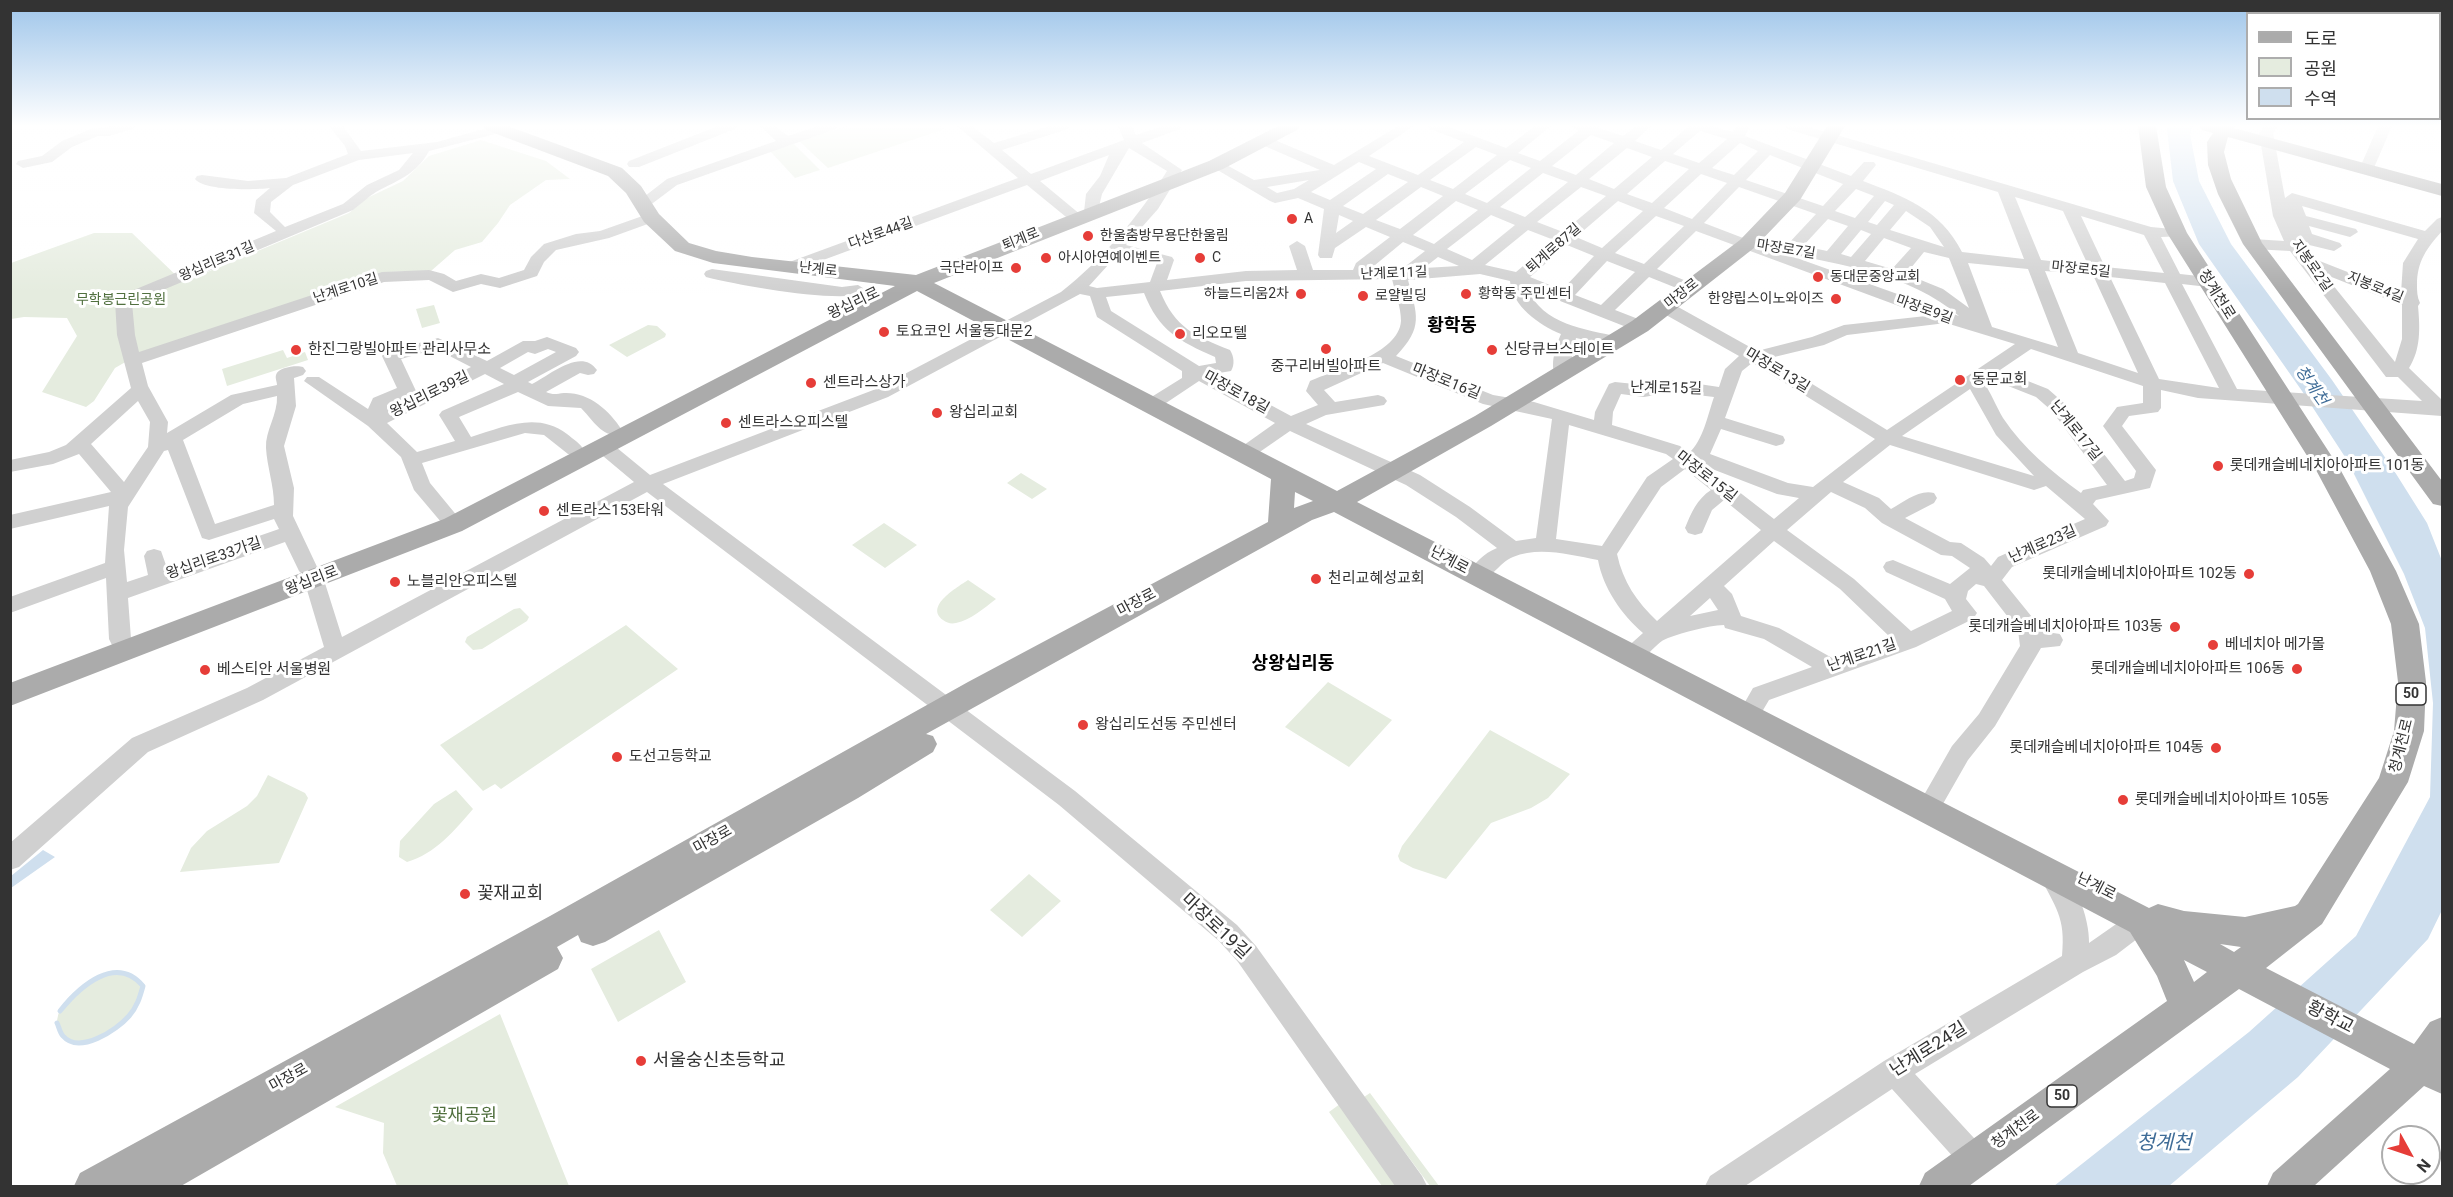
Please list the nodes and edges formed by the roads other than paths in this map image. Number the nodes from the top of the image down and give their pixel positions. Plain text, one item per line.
1 (221, 182) edge
2 (288, 182) joint
3 (390, 182) edge
4 (625, 182) edge
5 (672, 182) edge
6 (1024, 182) edge
7 (1032, 182) edge
8 (1103, 182) edge
9 (1173, 182) edge
10 (1246, 182) edge
11 (1271, 182) edge
12 (1318, 182) edge
13 (1367, 182) edge
14 (1419, 182) edge
15 (1422, 182) edge
16 (1471, 182) edge
17 (1522, 182) edge
18 (1578, 182) edge
19 (1585, 182) edge
20 (1631, 182) edge
21 (1685, 182) edge
22 (1736, 182) edge
23 (1743, 182) edge
24 (1802, 182) edge
25 (1850, 182) edge
26 (1984, 182) edge
27 (2155, 182) edge
28 (2223, 182) edge
29 (2276, 182) edge
30 (2411, 182) edge
31 (1853, 183) junction
32 (1167, 184) junction
33 (1252, 185) junction
34 (2005, 189) junction
35 (2442, 190) edge
36 (1299, 193) junction
37 (1617, 194) junction
38 (1883, 194) junction
39 (1454, 195) junction
40 (1790, 199) junction
41 (1904, 204) junction
42 (1332, 206) junction
43 (1490, 209) junction
44 (1655, 209) junction
45 (2070, 210) junction
46 (648, 211) junction
47 (1825, 213) junction
48 (1084, 215) junction
49 (2299, 219) junction
50 (1366, 220) junction
51 (2442, 222) edge
52 (1527, 223) junction
53 (1695, 224) junction
54 (1860, 225) junction
55 (278, 227) dead end
56 (1880, 232) junction
57 (2150, 232) junction
58 (2350, 232) dead end
59 (2177, 233) junction
60 (1402, 235) junction
61 (2429, 237) junction
62 (1566, 239) junction
63 (2296, 240) junction
64 (2253, 243) junction
65 (1747, 244) junction
66 (1327, 245) junction
67 (1297, 246) dead end
68 (1921, 246) junction
69 (2334, 246) dead end
70 (1117, 247) junction
71 (1792, 249) junction
72 (1437, 250) junction
73 (1605, 254) junction
74 (1955, 255) junction
75 (1830, 258) junction
76 (2305, 261) junction
77 (1854, 264) junction
78 (2035, 265) junction
79 (956, 266) junction
80 (790, 267) junction
81 (1474, 268) junction
82 (1646, 270) junction
83 (712, 273) dead end
84 (2099, 273) junction
85 (1405, 274) junction
86 (1307, 275) junction
87 (1327, 275) junction
88 (1360, 275) junction
89 (1895, 276) junction
90 (1518, 279) junction
91 (2172, 279) junction
92 (918, 282) junction
93 (2208, 282) junction
94 (1154, 286) junction
95 (1078, 288) junction
96 (1690, 288) junction
97 (853, 289) junction
98 (1096, 293) junction
99 (1565, 296) junction
100 (953, 303) junction
101 (2412, 303) junction
102 (1665, 307) junction
103 (1604, 311) junction
104 (1947, 318) junction
105 (1640, 326) junction
106 (1002, 328) junction
107 (1985, 331) junction
108 (1570, 332) junction
109 (1613, 340) junction
110 (2029, 343) junction
111 (1382, 356) junction
112 (2070, 356) junction
113 (1755, 358) junction
114 (132, 360) junction
115 (485, 362) junction
116 (588, 370) dead end
117 (1193, 370) junction
118 (2396, 372) junction
119 (1562, 373) junction
120 (1981, 376) junction
121 (519, 382) junction
122 (2152, 383) junction
123 (141, 389) junction
124 (286, 389) junction
125 (537, 389) junction
126 (1725, 393) junction
127 (2231, 394) junction
128 (2286, 398) junction
129 (1378, 401) dead end
130 (575, 402) junction
131 (2366, 403) junction
132 (1511, 404) junction
133 (1150, 405) junction
134 (1330, 408) junction
135 (2442, 409) edge
136 (1561, 418) junction
137 (1715, 421) junction
138 (375, 422) junction
139 (1292, 424) junction
140 (1602, 429) junction
141 (609, 438) junction
142 (1887, 438) junction
143 (1776, 440) dead end
144 (165, 443) junction
145 (466, 444) junction
146 (82, 446) junction
147 (575, 450) junction
148 (1244, 454) junction
149 (1694, 458) junction
150 (411, 460) junction
151 (10, 466) edge
152 (1394, 470) junction
153 (1284, 475) junction
154 (2047, 478) junction
155 (648, 483) junction
156 (2120, 488) junction
157 (1824, 489) junction
158 (1724, 491) junction
159 (2441, 494) edge
160 (125, 496) junction
161 (1927, 498) dead end
162 (1337, 502) junction
163 (2082, 504) junction
164 (283, 509) junction
165 (448, 517) junction
166 (1890, 518) junction
167 (11, 523) edge
168 (1280, 526) junction
169 (1695, 528) dead end
170 (1775, 530) junction
171 (290, 533) junction
172 (1545, 545) junction
173 (1512, 549) junction
174 (1607, 554) junction
175 (154, 556) dead end
176 (115, 567) junction
177 (1893, 567) dead end
178 (311, 576) junction
179 (1477, 576) junction
180 (159, 579) junction
181 (1991, 580) junction
182 (1711, 586) junction
183 (116, 594) junction
184 (1956, 596) junction
185 (10, 605) edge
186 (1731, 617) junction
187 (1658, 633) junction
188 (136, 638) junction
189 (2030, 639) junction
190 (1908, 640) junction
191 (2052, 640) dead end
192 (336, 651) junction
193 (1632, 656) junction
194 (1830, 667) junction
195 (10, 679) edge
196 (10, 695) edge
197 (955, 714) junction
198 (1748, 716) junction
199 (1932, 802) junction
200 (10, 859) edge
201 (2051, 874) junction
202 (2304, 919) junction
203 (2149, 920) junction
204 (2074, 963) junction
205 (2235, 965) junction
206 (2187, 1006) junction
207 (2427, 1057) edge
208 (1894, 1071) junction
209 (1975, 1160) junction
210 (93, 1186) edge
211 (145, 1186) edge
212 (1412, 1186) edge
213 (1720, 1186) edge
214 (1938, 1186) edge
215 (2286, 1186) edge

1 - 2 street
2 - 55 street
3 - 114 street, 왕십리로31길
4 - 46 main road, 난계로
5 - 46 street
6 - 80 street, 다산로44길
7 - 48 street
8 - 48 street
9 - 32 main road, 퇴계로
10 - 33 street, 퇴계로87길
11 - 33 street, 퇴계로87길
12 - 36 street, 퇴계로87길
13 - 42 street
14 - 50 street
15 - 39 street
16 - 39 street
17 - 43 street
18 - 52 street
19 - 37 street
20 - 37 street, 퇴계로87길
21 - 44 street
22 - 53 street
23 - 40 street
24 - 40 main road, 마장로
25 - 31 street
26 - 34 street
27 - 59 main road, 청계천로 / 50
28 - 64 main road
29 - 63 street, 지봉로2길
30 - 35 main road
31 - 38 street
31 - 47 street
32 - 48 main road, 퇴계로
32 - 70 street
33 - 36 street, 퇴계로87길
34 - 45 street
34 - 78 street
36 - 42 street, 퇴계로87길
37 - 44 street
37 - 62 street, 퇴계로87길
38 - 41 street
38 - 54 street
39 - 43 street
39 - 60 street
40 - 47 street
40 - 65 main road, 마장로
41 - 56 street
41 - 74 street
42 - 50 street, 퇴계로87길
42 - 66 street
43 - 52 street
43 - 72 street
44 - 53 street
44 - 73 street
45 - 57 street
45 - 84 street
46 - 80 main road, 난계로
46 - 114 street, 난계로10길
47 - 54 street
47 - 71 street
48 - 79 main road, 퇴계로
49 - 58 street
49 - 61 street
49 - 63 street
50 - 60 street, 퇴계로87길
50 - 66 street
51 - 61 street, 지봉로4길
52 - 62 street
52 - 81 street
53 - 65 street
53 - 82 street
54 - 56 street
54 - 75 street
56 - 68 street
56 - 77 street
57 - 59 street
57 - 91 street
59 - 93 main road, 청계천로 / 50
60 - 72 street, 퇴계로87길
60 - 88 street
61 - 101 street, 지봉로4길
62 - 73 street
62 - 90 street, 퇴계로87길
63 - 64 street
63 - 69 street
63 - 76 street, 지봉로2길
64 - 131 main road
65 - 71 street, 마장로7길
65 - 96 main road, 마장로
65 - 104 street, 마장로9길
66 - 87 street
67 - 86 street
68 - 74 street
68 - 89 street
70 - 94 street
70 - 95 street
71 - 75 street, 마장로7길
72 - 81 street, 퇴계로87길
72 - 85 street
73 - 82 street
73 - 99 street
74 - 78 street, 마장로5길
74 - 107 street
75 - 77 street, 마장로7길
76 - 101 street, 지봉로4길
76 - 118 street, 지봉로2길
77 - 89 street, 마장로7길
78 - 84 street, 마장로5길
78 - 112 street
79 - 92 main road, 퇴계로
79 - 100 main road
80 - 97 main road, 난계로
81 - 85 street, 난계로11길
81 - 90 street, 퇴계로87길
82 - 96 street
82 - 103 street
83 - 97 street, 왕십리로
84 - 91 street, 마장로5길
84 - 122 street
85 - 88 street, 난계로11길
85 - 111 street
86 - 87 street, 난계로11길
86 - 94 street, 난계로11길
87 - 88 street, 난계로11길
89 - 107 street, 마장로7길
90 - 99 street, 퇴계로87길
90 - 108 street
91 - 93 street, 마장로5길
91 - 127 street
92 - 97 main road, 난계로
92 - 97 main road, 왕십리로
92 - 100 main road, 난계로
92 - 141 main road, 왕십리로
93 - 128 main road, 청계천로 / 50
94 - 98 street, 난계로11길
94 - 117 street
95 - 98 street, 난계로11길
95 - 106 street
96 - 102 main road, 마장로
97 - 141 main road, 왕십리로
98 - 117 street, 마장로18길
99 - 103 street, 퇴계로87길
100 - 106 main road, 난계로
101 - 118 street, 지봉로4길
102 - 105 main road, 마장로
102 - 113 street, 마장로13길
103 - 105 street, 퇴계로87길
104 - 107 street, 마장로9길
104 - 113 street, 난계로15길
105 - 109 main road, 마장로
106 - 133 main road, 난계로
106 - 155 street
107 - 110 street, 마장로9길
108 - 109 street
108 - 119 street
109 - 119 main road, 마장로
110 - 112 street, 마장로9길
110 - 120 street
111 - 132 street, 마장로16길
111 - 134 street
112 - 122 street, 마장로9길
113 - 126 street, 난계로15길
113 - 142 street, 마장로13길
114 - 123 street, 왕십리로31길
115 - 121 street, 왕십리로39길
115 - 121 street, 왕십리로39길
115 - 138 street, 왕십리로39길
115 - 138 street, 왕십리로39길
116 - 125 street
117 - 133 street
117 - 139 street, 마장로18길
118 - 135 street
119 - 132 main road, 마장로
120 - 142 street
120 - 154 street
120 - 156 street, 난계로17길
121 - 125 street, 왕십리로39길
121 - 130 street, 왕십리로39길
121 - 145 street, 왕십리로39길
122 - 127 street, 마장로9길
122 - 156 street, 난계로23길
123 - 144 street, 왕십리로31길
123 - 146 street
124 - 138 street
124 - 144 street
124 - 164 street
125 - 130 street, 왕십리로39길
126 - 137 street, 난계로15길
126 - 140 street, 난계로15길
127 - 128 street, 마장로9길
128 - 131 street, 마장로9길
128 - 202 main road, 청계천로 / 50
129 - 134 street
130 - 141 street, 왕십리로39길
131 - 135 street, 마장로9길
131 - 159 main road
132 - 136 street, 마장로15길
132 - 152 main road, 마장로
133 - 148 main road, 난계로
134 - 139 street
136 - 140 street, 마장로15길
136 - 172 street
137 - 143 street
137 - 149 street, 난계로15길
138 - 150 street
139 - 148 street
139 - 152 street, 마장로18길
140 - 149 street, 마장로15길
141 - 147 main road, 왕십리로
141 - 155 street
141 - 178 main road, 왕십리로
142 - 154 street
142 - 157 street
144 - 160 street
144 - 164 street, 왕십리로31길
145 - 147 street
145 - 150 street
146 - 151 street
146 - 160 street
147 - 165 main road, 왕십리로
148 - 153 main road, 난계로
149 - 157 street, 마장로15길
149 - 158 street, 마장로15길
149 - 174 street
150 - 165 street
152 - 162 main road, 마장로
152 - 173 street
153 - 162 main road, 난계로
153 - 168 main road
154 - 163 street
155 - 192 street
155 - 197 street
156 - 163 street, 난계로23길
157 - 166 street
157 - 170 street
158 - 169 street
158 - 170 street, 마장로15길
160 - 167 street
160 - 176 street
161 - 166 street
162 - 168 main road, 마장로
162 - 179 main road, 난계로
162 - 197 main road, 마장로
163 - 181 street, 난계로23길
164 - 171 street
165 - 178 main road, 왕십리로
166 - 181 street
168 - 197 main road, 마장로
170 - 182 street
170 - 190 street
171 - 178 street
171 - 180 street, 왕십리로33가길
172 - 173 street
172 - 174 street
173 - 179 street
174 - 187 street
175 - 180 street, 왕십리로33가길
176 - 183 street
176 - 185 street
177 - 184 street
178 - 188 main road, 왕십리로
178 - 192 street
179 - 193 main road, 난계로
180 - 183 street
181 - 184 street
181 - 189 street
182 - 186 street
182 - 187 street
183 - 188 street
184 - 190 street, 난계로21길
186 - 187 street
186 - 194 street
187 - 193 street
188 - 195 main road, 왕십리로
188 - 196 main road, 왕십리로
189 - 191 street
189 - 199 street
190 - 194 street, 난계로21길
192 - 200 street
193 - 198 main road, 난계로
194 - 198 street, 난계로21길
197 - 210 main road, 마장로
197 - 211 main road, 마장로
197 - 212 street, 마장로19길
198 - 199 main road, 난계로
198 - 201 main road, 난계로
199 - 203 main road, 난계로
201 - 203 main road, 난계로
201 - 204 street
202 - 203 main road
202 - 205 main road, 청계천로 / 50
203 - 204 street, 난계로24길
203 - 205 main road, 난계로
203 - 206 main road
204 - 208 street, 난계로24길
205 - 206 main road, 청계천로 / 50
205 - 207 main road, 황학교
206 - 209 main road, 청계천로 / 50
207 - 215 main road
208 - 209 street
208 - 213 street, 난계로24길
209 - 214 main road, 청계천로 / 50

